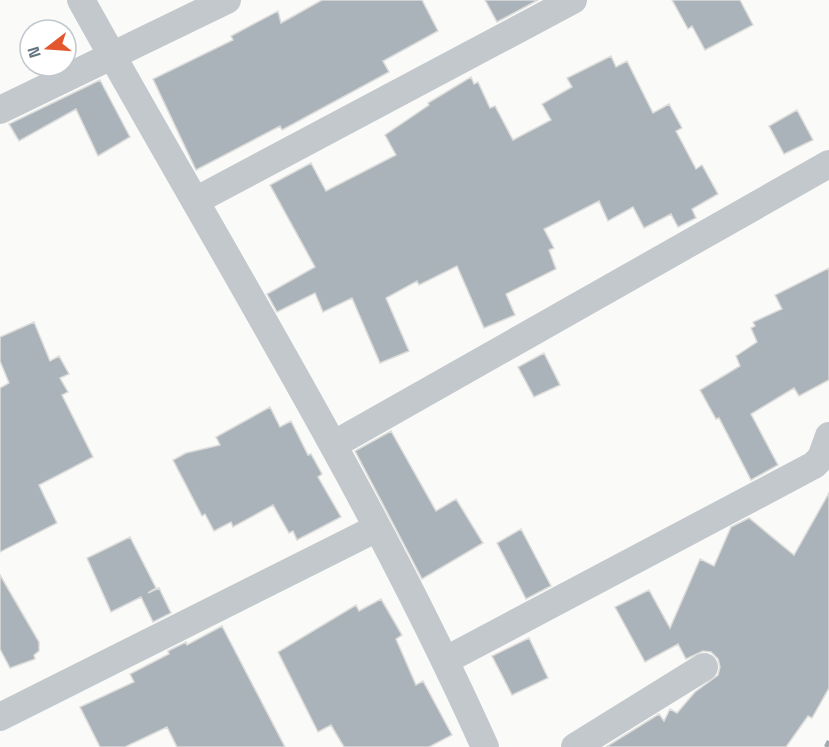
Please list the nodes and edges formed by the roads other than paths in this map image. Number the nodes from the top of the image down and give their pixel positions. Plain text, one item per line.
1 (81, 0) edge
2 (227, 0) edge
3 (573, 0) edge
4 (111, 55) junction
5 (0, 110) edge
6 (829, 164) edge
7 (195, 201) junction
8 (829, 436) edge
9 (333, 445) junction
10 (377, 528) junction
11 (446, 660) junction
12 (704, 668) dead end
13 (0, 717) edge
14 (485, 747) edge
15 (575, 747) edge

1 - 4 street
2 - 4 street
3 - 7 street
4 - 5 street
4 - 7 street
6 - 9 street
7 - 9 street
8 - 11 street
9 - 10 street
10 - 11 street
10 - 13 street
11 - 14 street
12 - 15 street

